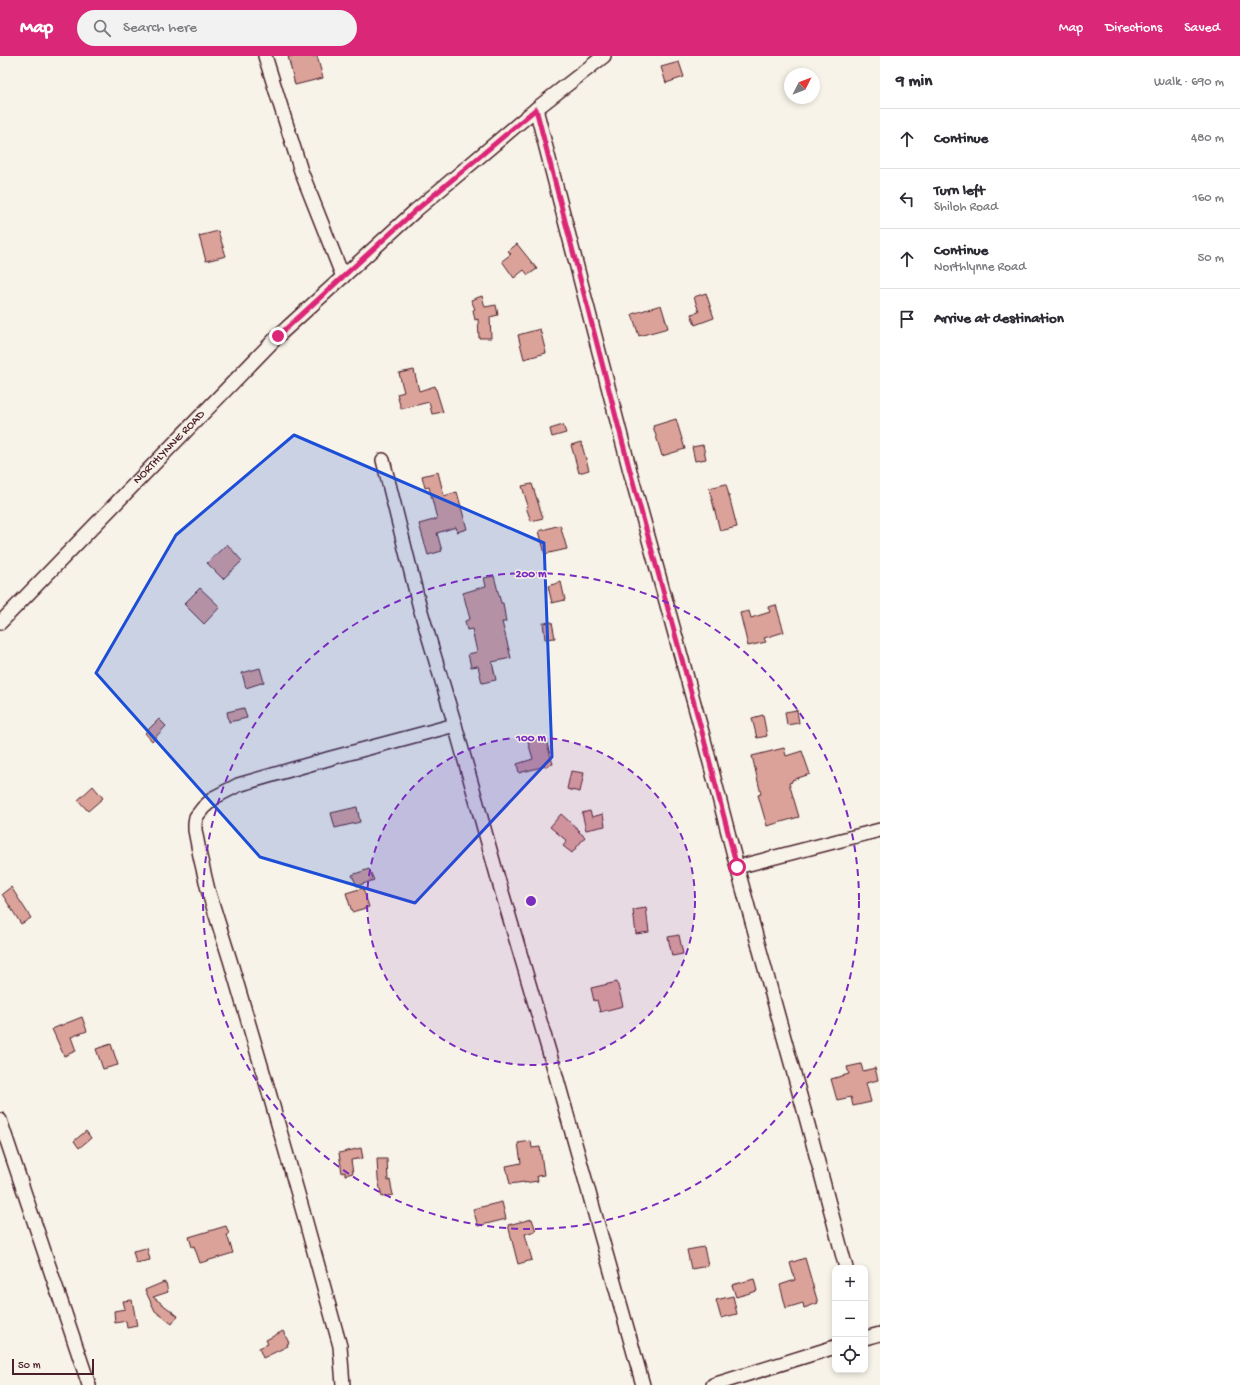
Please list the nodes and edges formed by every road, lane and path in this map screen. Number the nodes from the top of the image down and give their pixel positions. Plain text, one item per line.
1 (265, 56) edge
2 (604, 56) edge
3 (536, 109) junction
4 (343, 277) junction
5 (383, 460) dead end
6 (0, 623) edge
7 (455, 726) junction
8 (880, 830) edge
9 (737, 867) junction
10 (0, 1120) edge
11 (845, 1265) edge
12 (880, 1334) edge
13 (868, 1337) edge
14 (832, 1348) edge
15 (89, 1385) edge
16 (343, 1385) edge
17 (644, 1385) edge
18 (713, 1385) edge

1 - 4 street
2 - 3 street, NORTHLYNNE ROAD
3 - 4 street, NORTHLYNNE ROAD
3 - 9 street
4 - 6 street, NORTHLYNNE ROAD
5 - 7 street
7 - 16 street
7 - 17 street
8 - 9 street
9 - 11 street
10 - 15 street
12 - 13 street
14 - 18 street

